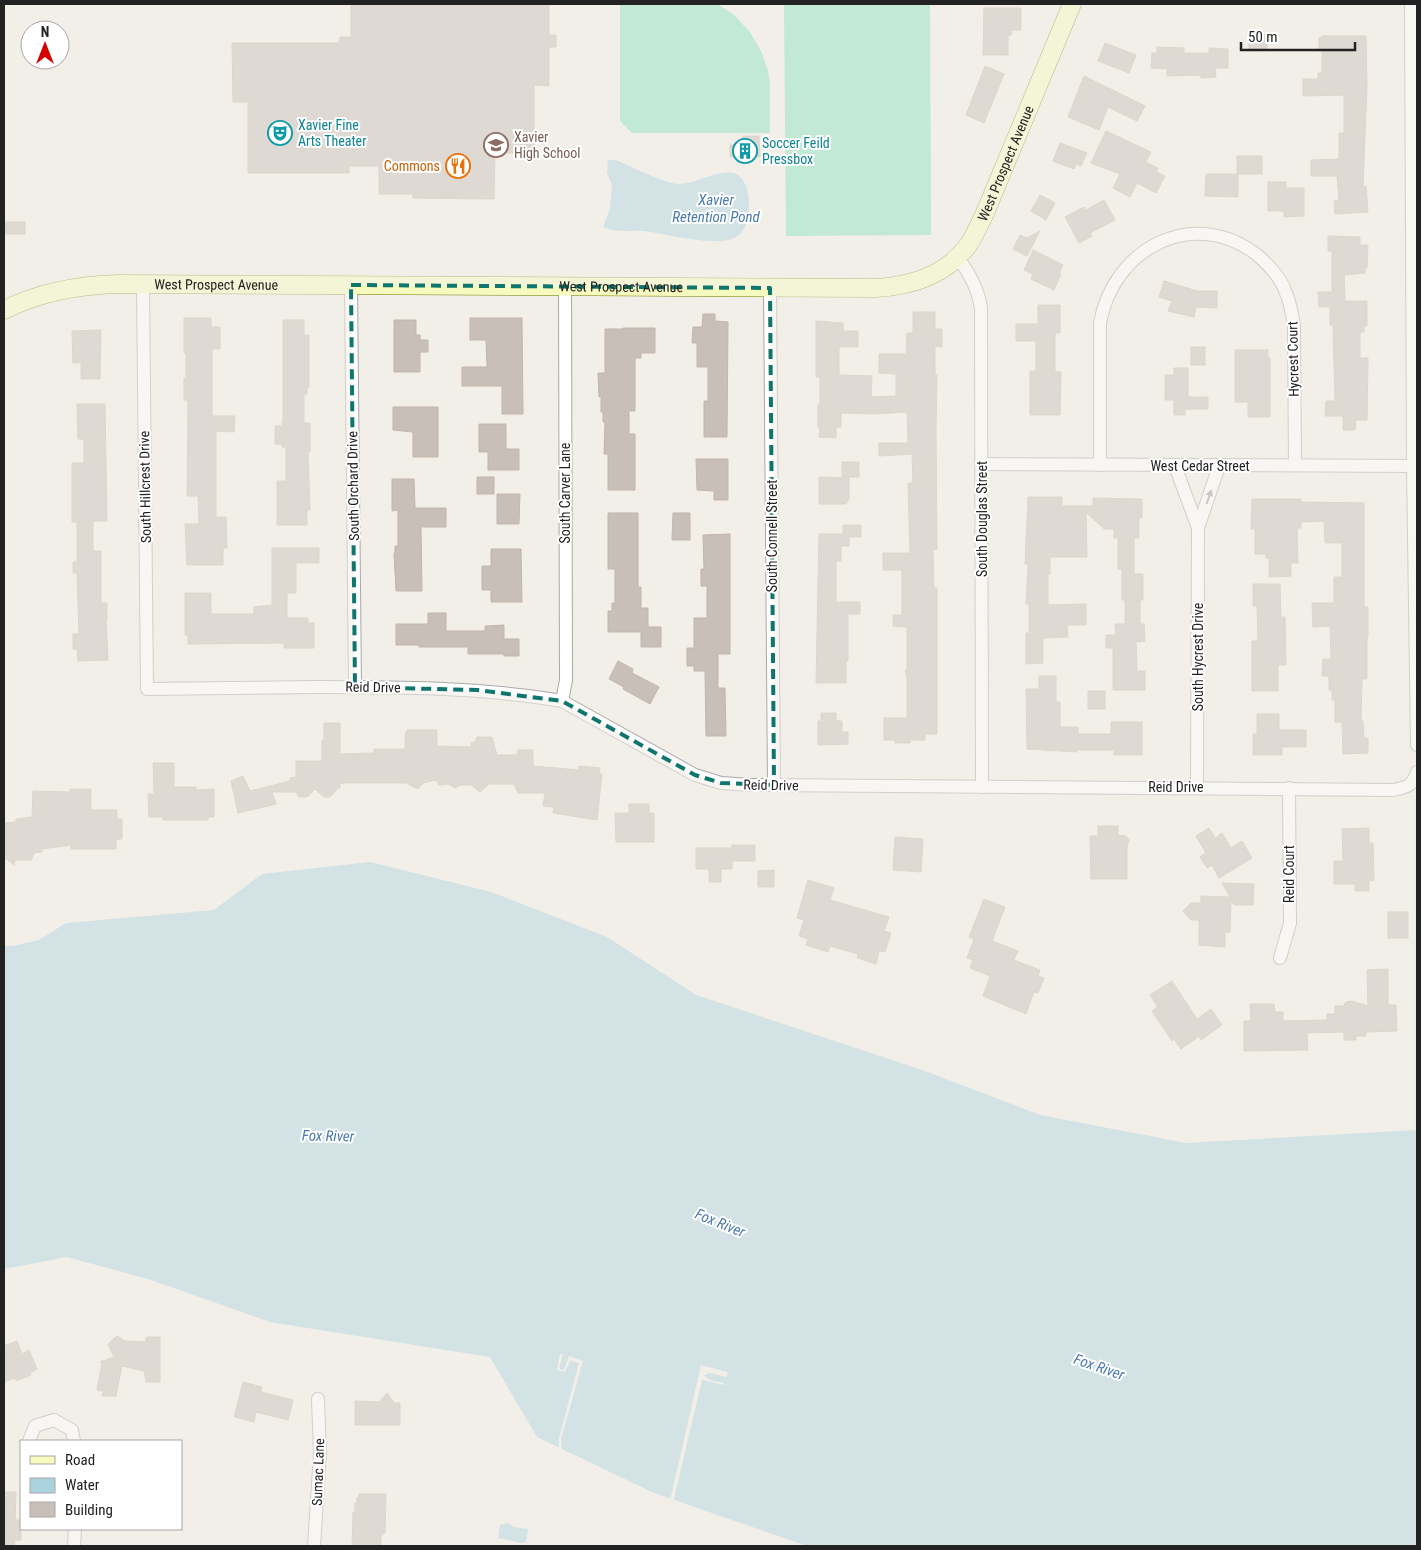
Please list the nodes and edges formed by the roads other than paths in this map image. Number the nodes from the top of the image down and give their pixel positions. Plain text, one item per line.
1 (1072, 4) edge
2 (1411, 4) edge
3 (957, 257) junction
4 (143, 284) junction
5 (351, 285) junction
6 (565, 286) junction
7 (770, 288) junction
8 (4, 310) edge
9 (982, 464) junction
10 (1100, 465) junction
11 (1175, 466) junction
12 (1220, 466) junction
13 (1295, 466) junction
14 (1415, 466) edge
15 (1198, 528) junction
16 (354, 687) junction
17 (147, 689) joint
18 (562, 701) junction
19 (1417, 745) edge
20 (1416, 776) edge
21 (774, 785) junction
22 (982, 787) junction
23 (1198, 787) junction
24 (1289, 788) junction
25 (1280, 958) dead end
26 (318, 1399) dead end
27 (29, 1440) edge
28 (74, 1440) edge
29 (75, 1530) edge
30 (74, 1546) edge
31 (314, 1546) edge

1 - 3 main road, West Prospect Avenue
2 - 14 street
3 - 7 main road, West Prospect Avenue
3 - 9 street, South Douglas Street
4 - 5 main road, West Prospect Avenue
4 - 8 main road, West Prospect Avenue
4 - 17 street, South Hillcrest Drive
5 - 6 main road, West Prospect Avenue
5 - 16 street, South Orchard Drive
6 - 7 main road, West Prospect Avenue
6 - 18 street, South Carver Lane
7 - 21 street, South Connell Street
9 - 10 street, West Cedar Street
9 - 22 street, South Douglas Street
10 - 11 street, West Cedar Street
10 - 13 street, Hycrest Court
11 - 12 street, West Cedar Street
11 - 15 street, South Hycrest Drive
12 - 13 street, West Cedar Street
15 -> 12 street, South Hycrest Drive
13 - 14 street, West Cedar Street
14 - 19 street
15 - 23 street, South Hycrest Drive
16 - 17 street, Reid Drive
16 - 18 street, Reid Drive
18 - 21 street, Reid Drive
20 - 24 street, Reid Drive
21 - 22 street, Reid Drive
22 - 23 street, Reid Drive
23 - 24 street, Reid Drive
24 - 25 street, Reid Court
26 - 31 street, Sumac Lane
27 - 28 street
29 - 30 street

